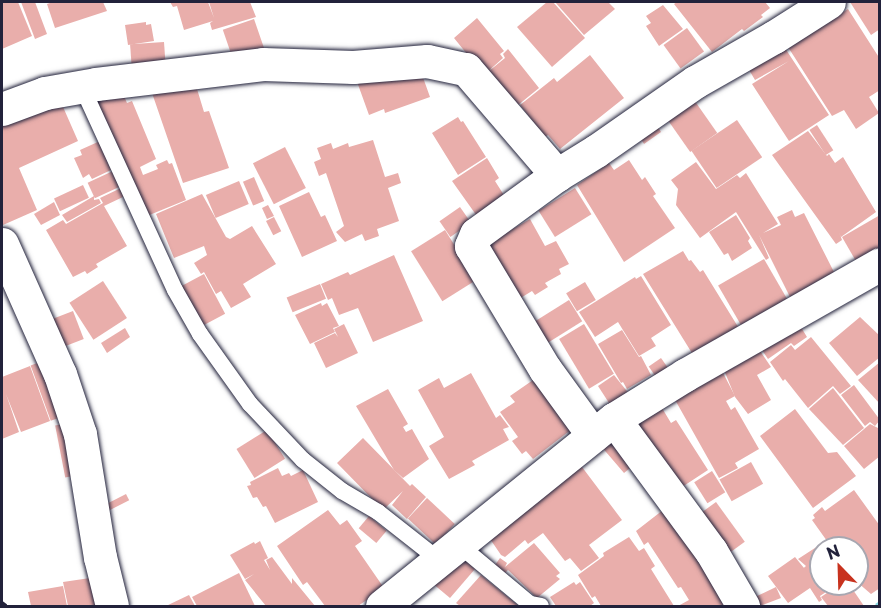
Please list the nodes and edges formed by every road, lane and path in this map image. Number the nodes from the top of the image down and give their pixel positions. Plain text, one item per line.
1 (829, 2) edge
2 (82, 87) junction
3 (2, 109) edge
4 (557, 175) junction
5 (2, 244) edge
6 (879, 264) edge
7 (604, 427) junction
8 (448, 552) junction
9 (2, 603) edge
10 (6, 606) edge
11 (112, 606) edge
12 (382, 606) edge
13 (541, 606) edge
14 (743, 606) edge

1 - 4 street
2 - 3 street
2 - 4 street
2 - 8 lane
4 - 7 street
5 - 11 street
6 - 7 street
7 - 8 street
7 - 14 street
8 - 12 street
8 - 13 lane
9 - 10 path

